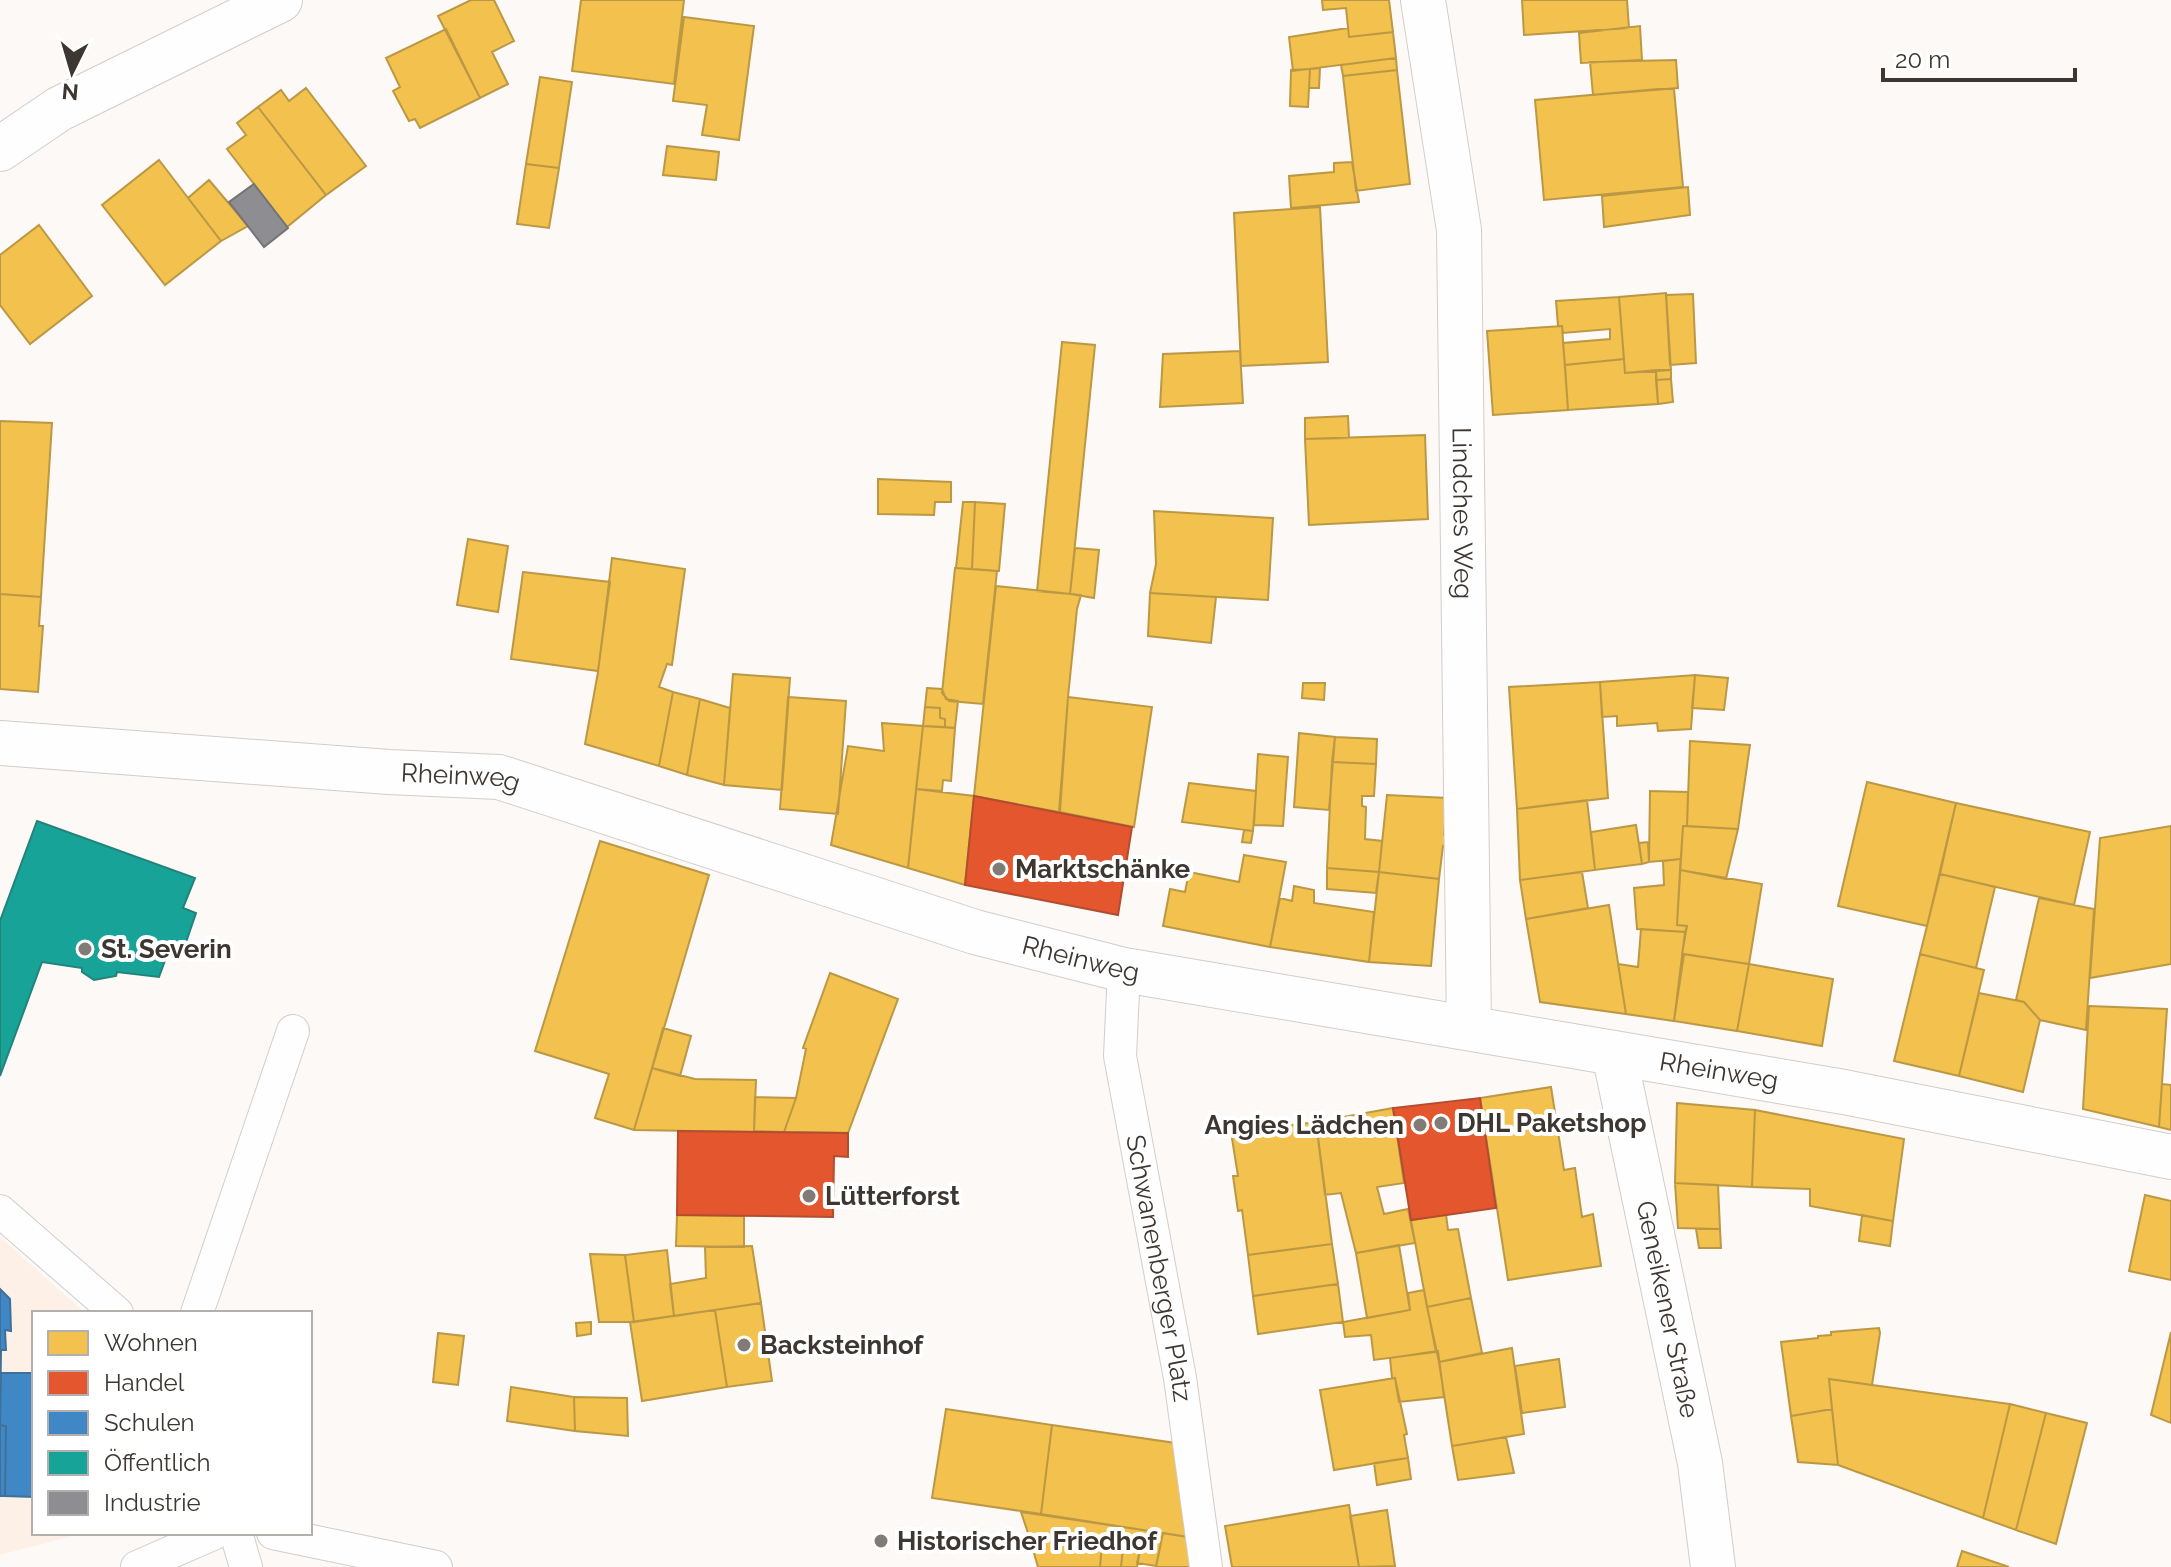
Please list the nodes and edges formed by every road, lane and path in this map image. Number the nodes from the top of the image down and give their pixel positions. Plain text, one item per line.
1 (280, 0) edge
2 (1423, 0) edge
3 (0, 149) edge
4 (0, 743) edge
5 (1124, 970) junction
6 (1469, 1028) junction
7 (293, 1031) dead end
8 (1614, 1053) junction
9 (2171, 1157) edge
10 (0, 1211) edge
11 (115, 1311) edge
12 (198, 1311) edge
13 (210, 1535) edge
14 (237, 1535) edge
15 (283, 1535) edge
16 (137, 1567) edge
17 (246, 1567) edge
18 (436, 1567) edge
19 (1206, 1567) edge
20 (1713, 1567) edge

1 - 3 main road
2 - 6 main road, Lindches Weg
4 - 5 main road, Rheinweg
5 - 6 main road, Rheinweg
5 - 19 lane, Schwanenberger Platz
6 - 8 main road, Rheinweg
7 - 12 lane
8 - 9 main road, Rheinweg
8 - 20 main road, Geneikener Straße
10 - 11 lane
13 - 16 lane
14 - 17 lane
15 - 18 lane

